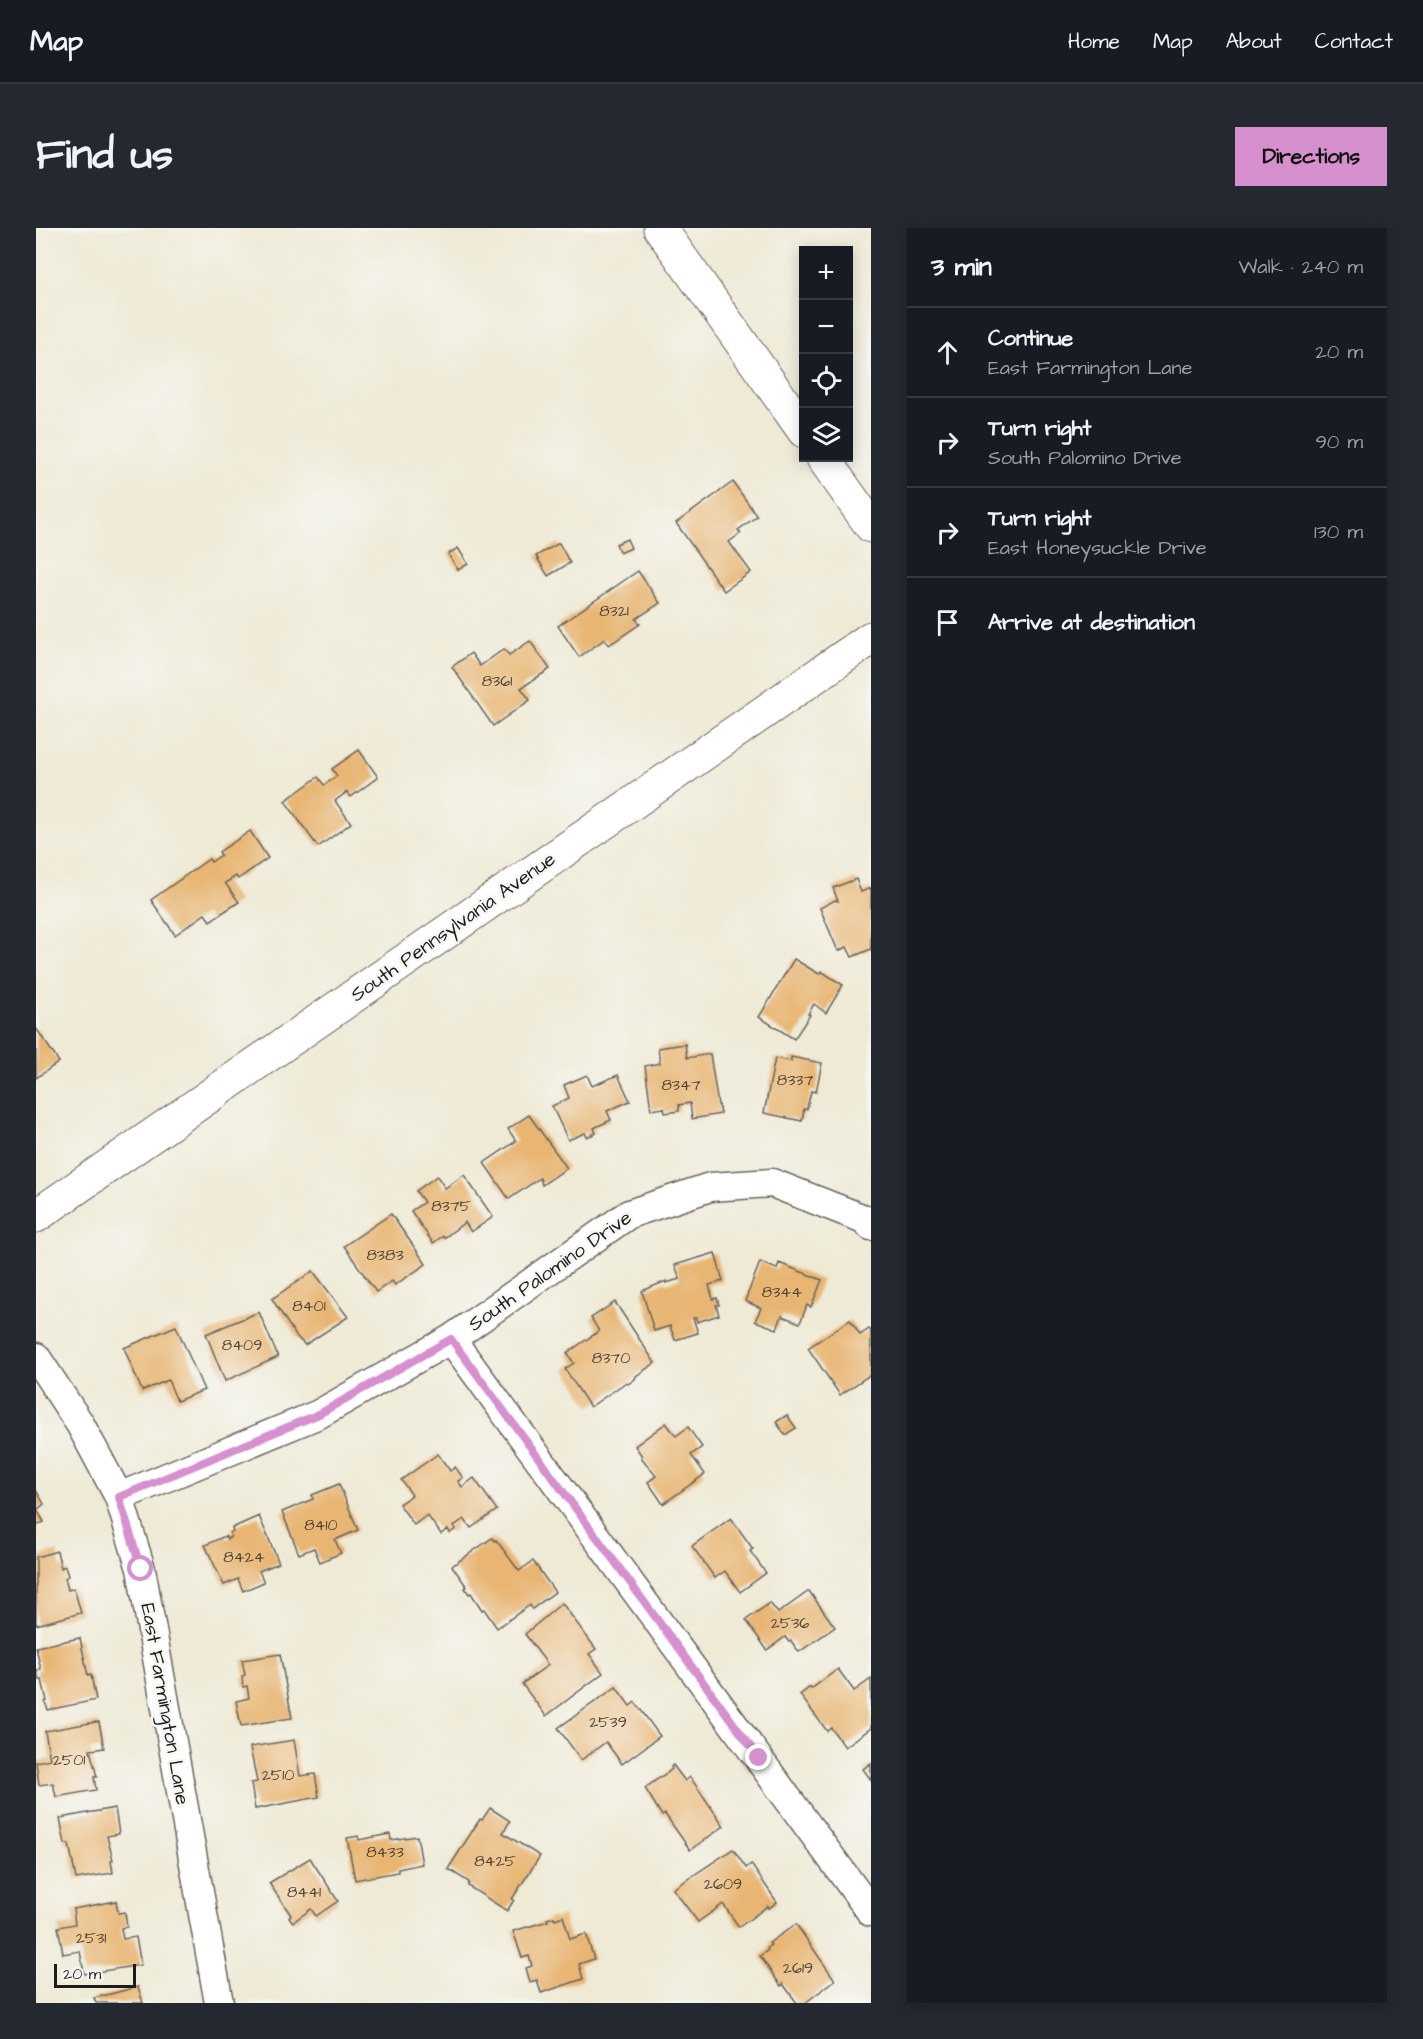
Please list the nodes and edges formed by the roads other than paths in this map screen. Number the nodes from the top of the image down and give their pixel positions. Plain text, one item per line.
1 (660, 228) edge
2 (799, 424) edge
3 (826, 462) edge
4 (871, 526) edge
5 (871, 638) edge
6 (36, 1216) edge
7 (869, 1218) edge
8 (451, 1339) junction
9 (36, 1357) edge
10 (119, 1497) junction
11 (871, 1912) edge
12 (219, 2003) edge

1 - 2 street
3 - 4 street
5 - 6 street, South Pennsylvania Avenue
7 - 8 street, South Palomino Drive
8 - 10 street, South Palomino Drive
8 - 11 street
9 - 10 street, East Farmington Lane
10 - 12 street, East Farmington Lane

